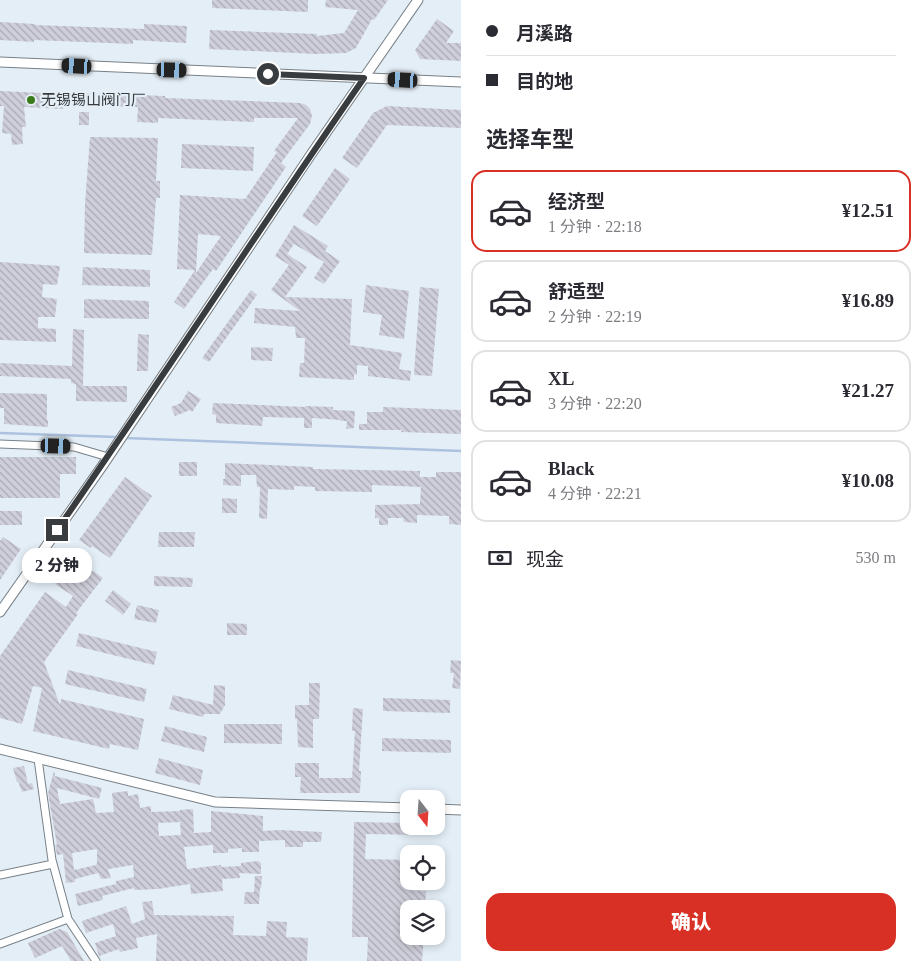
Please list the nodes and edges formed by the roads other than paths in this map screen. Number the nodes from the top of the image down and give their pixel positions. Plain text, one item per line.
1 (418, 0) edge
2 (0, 62) edge
3 (364, 78) junction
4 (461, 82) edge
5 (0, 444) edge
6 (108, 457) junction
7 (0, 612) edge
8 (0, 749) edge
9 (38, 758) junction
10 (400, 808) edge
11 (445, 809) edge
12 (461, 810) edge
13 (53, 864) junction
14 (0, 875) edge
15 (68, 919) junction
16 (0, 944) edge
17 (96, 961) edge

1 - 3 street
2 - 3 street
3 - 4 street
3 - 6 street
5 - 6 street
6 - 7 street
8 - 9 street
9 - 10 street
9 - 13 street
11 - 12 street
13 - 14 street
13 - 15 street
15 - 16 street
15 - 17 street

